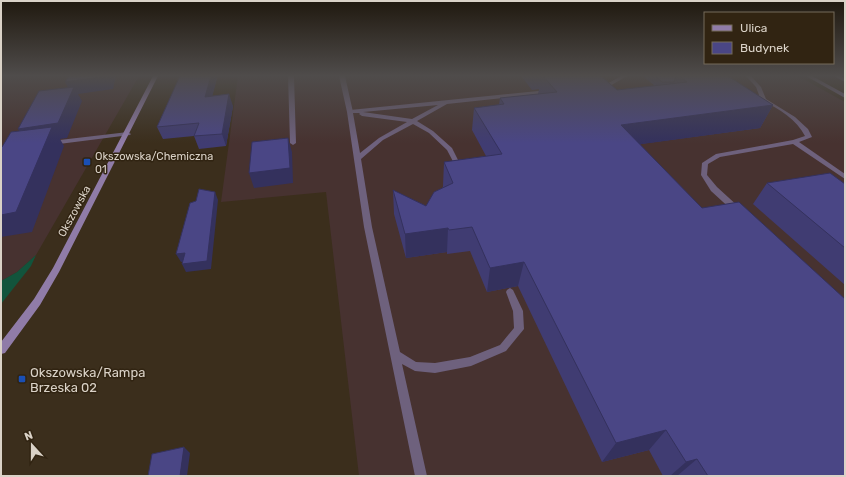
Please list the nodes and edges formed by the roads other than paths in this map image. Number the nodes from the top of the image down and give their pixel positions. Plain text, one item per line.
1 (145, 98) edge
2 (292, 98) edge
3 (347, 98) edge
4 (482, 98) edge
5 (763, 98) edge
6 (448, 102) junction
7 (350, 112) junction
8 (412, 121) junction
9 (128, 134) junction
10 (794, 142) junction
11 (293, 143) dead end
12 (45, 144) edge
13 (358, 159) junction
14 (462, 174) edge
15 (845, 177) edge
16 (742, 215) edge
17 (510, 292) dead end
18 (1, 350) edge
19 (395, 355) junction
20 (421, 476) edge

1 - 9 main road, Okszowska
2 - 11 street
3 - 7 street
4 - 6 street
5 - 10 street
6 - 7 street
6 - 8 street
7 - 8 street
7 - 13 street
8 - 13 street
8 - 14 street
9 - 12 street
9 - 18 main road, Okszowska
10 - 15 street
10 - 16 street
13 - 19 street
17 - 19 street
19 - 20 street

